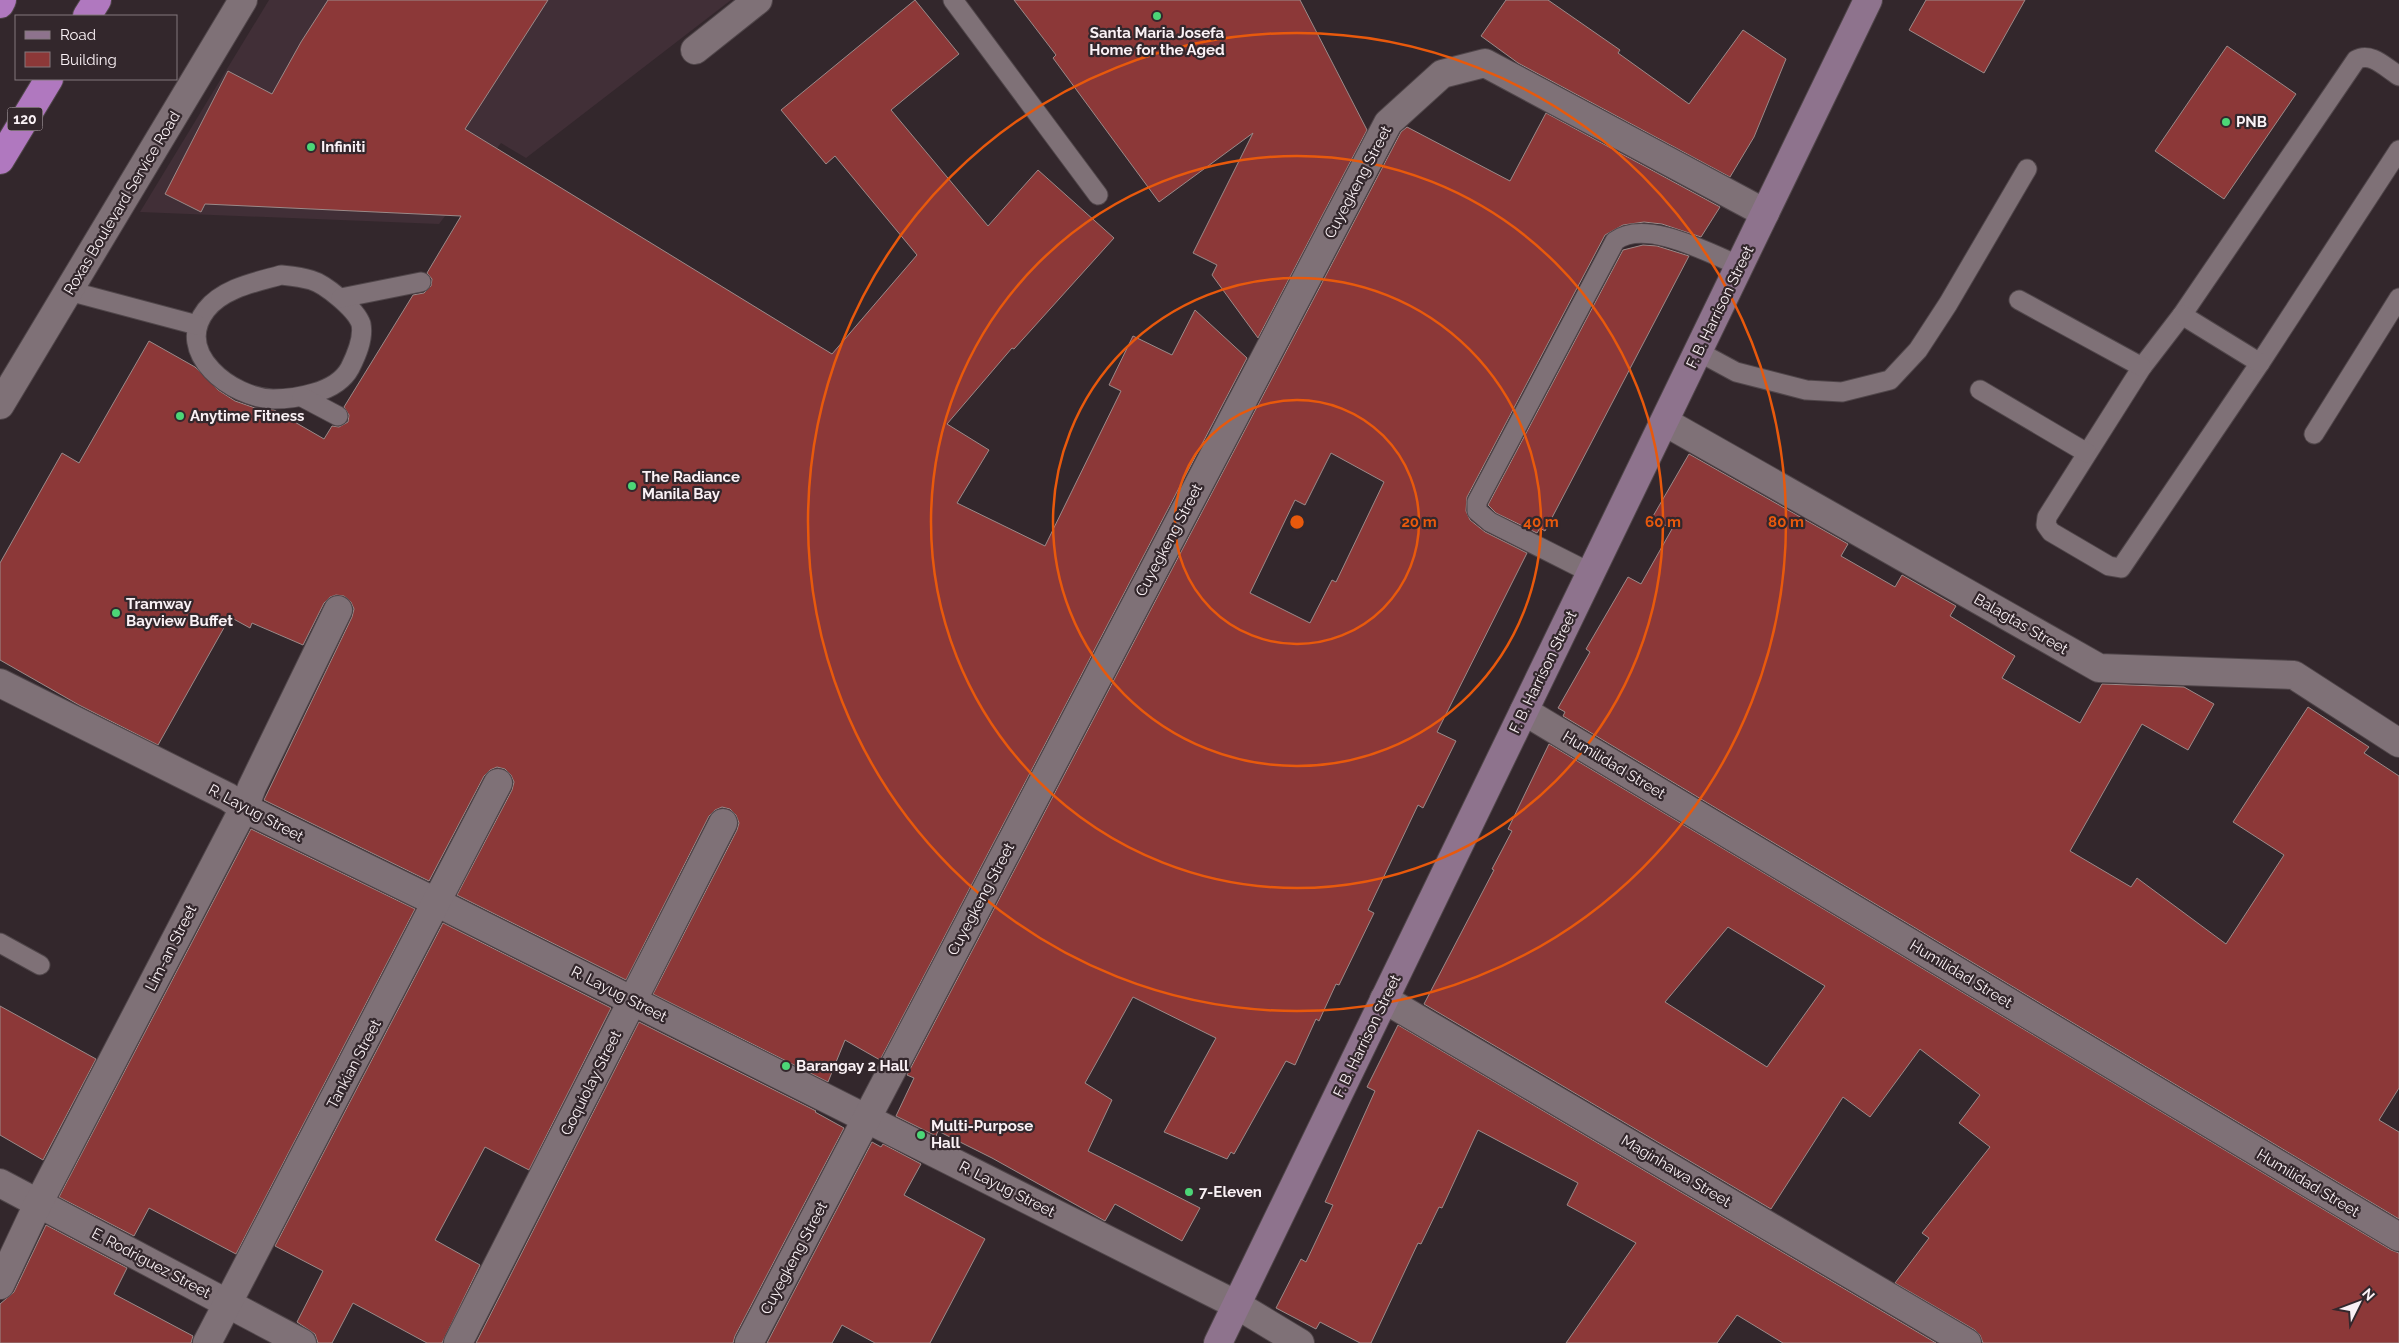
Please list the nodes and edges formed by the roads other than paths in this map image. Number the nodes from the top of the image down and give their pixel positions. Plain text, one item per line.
1 (2, 0) edge
2 (97, 0) edge
3 (243, 0) edge
4 (758, 0) edge
5 (953, 0) edge
6 (1868, 0) edge
7 (0, 4) edge
8 (88, 15) edge
9 (695, 50) dead end
10 (2399, 76) edge
11 (48, 80) edge
12 (2399, 150) edge
13 (0, 160) edge
14 (2027, 169) dead end
15 (1098, 195) dead end
16 (1765, 213) junction
17 (1740, 266) junction
18 (421, 282) dead end
19 (69, 291) junction
20 (342, 298) junction
21 (2399, 298) edge
22 (2020, 300) dead end
23 (2182, 315) junction
24 (197, 324) junction
25 (1699, 352) junction
26 (2260, 363) junction
27 (2142, 367) junction
28 (1980, 390) dead end
29 (302, 396) junction
30 (0, 405) edge
31 (338, 416) dead end
32 (1665, 422) junction
33 (2314, 434) dead end
34 (2087, 453) junction
35 (1592, 573) junction
36 (338, 610) dead end
37 (0, 683) edge
38 (1524, 710) junction
39 (2399, 743) edge
40 (498, 783) dead end
41 (244, 808) junction
42 (723, 823) dead end
43 (438, 903) junction
44 (0, 943) edge
45 (40, 965) dead end
46 (1384, 999) junction
47 (634, 1001) junction
48 (866, 1118) junction
49 (0, 1183) edge
50 (38, 1204) junction
51 (2399, 1237) edge
52 (0, 1285) edge
53 (228, 1303) junction
54 (1237, 1305) junction
55 (208, 1343) edge
56 (302, 1343) edge
57 (458, 1343) edge
58 (749, 1343) edge
59 (1218, 1343) edge
60 (1300, 1343) edge
61 (1968, 1343) edge

1 - 7 highway
2 - 8 highway
3 - 19 street, Roxas Boulevard Service Road
4 - 9 street
5 - 15 lane
6 - 16 main road, F. B. Harrison Street
10 - 23 lane
11 - 13 highway, 120
12 - 26 lane
14 - 25 lane
16 - 17 main road, F. B. Harrison Street
16 - 48 street, Cuyegkeng Street
17 - 25 main road, F. B. Harrison Street
17 - 35 lane
18 - 20 lane
19 - 24 lane
19 - 30 street, Roxas Boulevard Service Road
20 - 24 lane
20 - 29 lane
21 - 33 lane
22 - 27 lane
23 - 26 lane
23 - 27 lane
24 - 29 lane
25 - 32 main road, F. B. Harrison Street
26 - 34 lane
27 - 34 lane
28 - 34 lane
29 - 31 lane
32 - 35 main road, F. B. Harrison Street
32 - 39 street, Balagtas Street
35 - 38 main road, F. B. Harrison Street
36 - 41 street, Lim-an Street
37 - 41 street, R. Layug Street
38 - 46 main road, F. B. Harrison Street
38 - 51 street, Humilidad Street
40 - 43 street, Tankian Street
41 - 43 street, R. Layug Street
41 - 50 street, Lim-an Street
42 - 47 street, Goquiolay Street
43 - 47 street, R. Layug Street
43 - 53 street, Tankian Street
44 - 45 lane
46 - 54 main road, F. B. Harrison Street
46 - 61 street, Maginhawa Street
47 - 48 street, R. Layug Street
47 - 57 street, Goquiolay Street
48 - 54 street, R. Layug Street
48 - 58 street, Cuyegkeng Street
49 - 50 street, E. Rodriguez Street
50 - 52 street, Lim-an Street
50 - 53 street, E. Rodriguez Street
53 - 55 street, Tankian Street
53 - 56 street, E. Rodriguez Street
54 - 59 main road, F. B. Harrison Street
54 - 60 street, R. Layug Street

